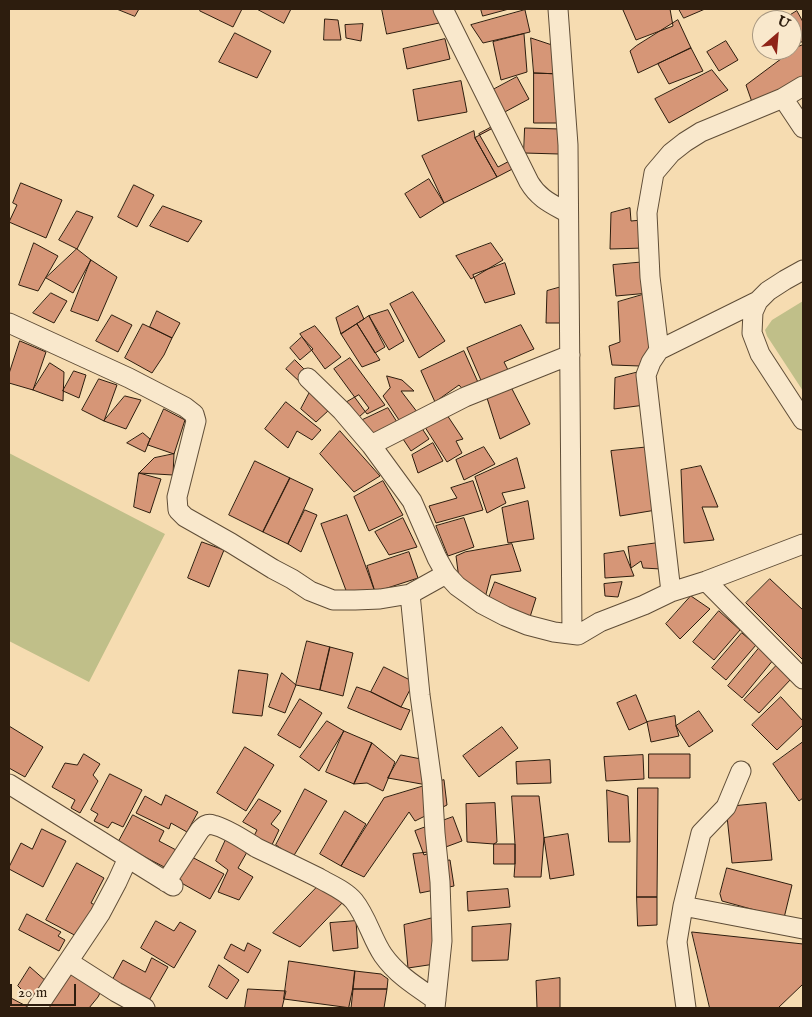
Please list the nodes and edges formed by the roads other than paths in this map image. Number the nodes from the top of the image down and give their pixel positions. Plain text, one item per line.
1 (443, 9) edge
2 (558, 9) edge
3 (803, 86) edge
4 (784, 98) junction
5 (803, 128) edge
6 (568, 213) junction
7 (803, 270) edge
8 (758, 301) junction
9 (9, 323) edge
10 (659, 350) junction
11 (570, 355) junction
12 (308, 378) dead end
13 (803, 420) edge
14 (372, 445) junction
15 (803, 544) edge
16 (446, 574) junction
17 (706, 581) junction
18 (671, 592) junction
19 (410, 594) junction
20 (572, 634) junction
21 (803, 679) edge
22 (741, 771) dead end
23 (9, 784) edge
24 (128, 858) junction
25 (683, 906) junction
26 (803, 929) edge
27 (69, 962) junction
28 (435, 1004) edge
29 (37, 1008) edge
30 (144, 1008) edge
31 (686, 1008) edge

1 - 6 street
2 - 6 street
3 - 4 street
4 - 5 street
4 - 10 street
6 - 11 street
7 - 8 street
8 - 10 street
8 - 13 street
9 - 19 street
10 - 18 street
11 - 14 street
11 - 20 street
12 - 14 street
14 - 16 street
15 - 17 street
16 - 19 street
16 - 20 street
17 - 18 street
17 - 21 street
18 - 20 street
19 - 28 street
22 - 25 street
23 - 24 street
24 - 27 street
24 - 28 street
25 - 26 street
25 - 31 street
27 - 29 street
27 - 30 street

